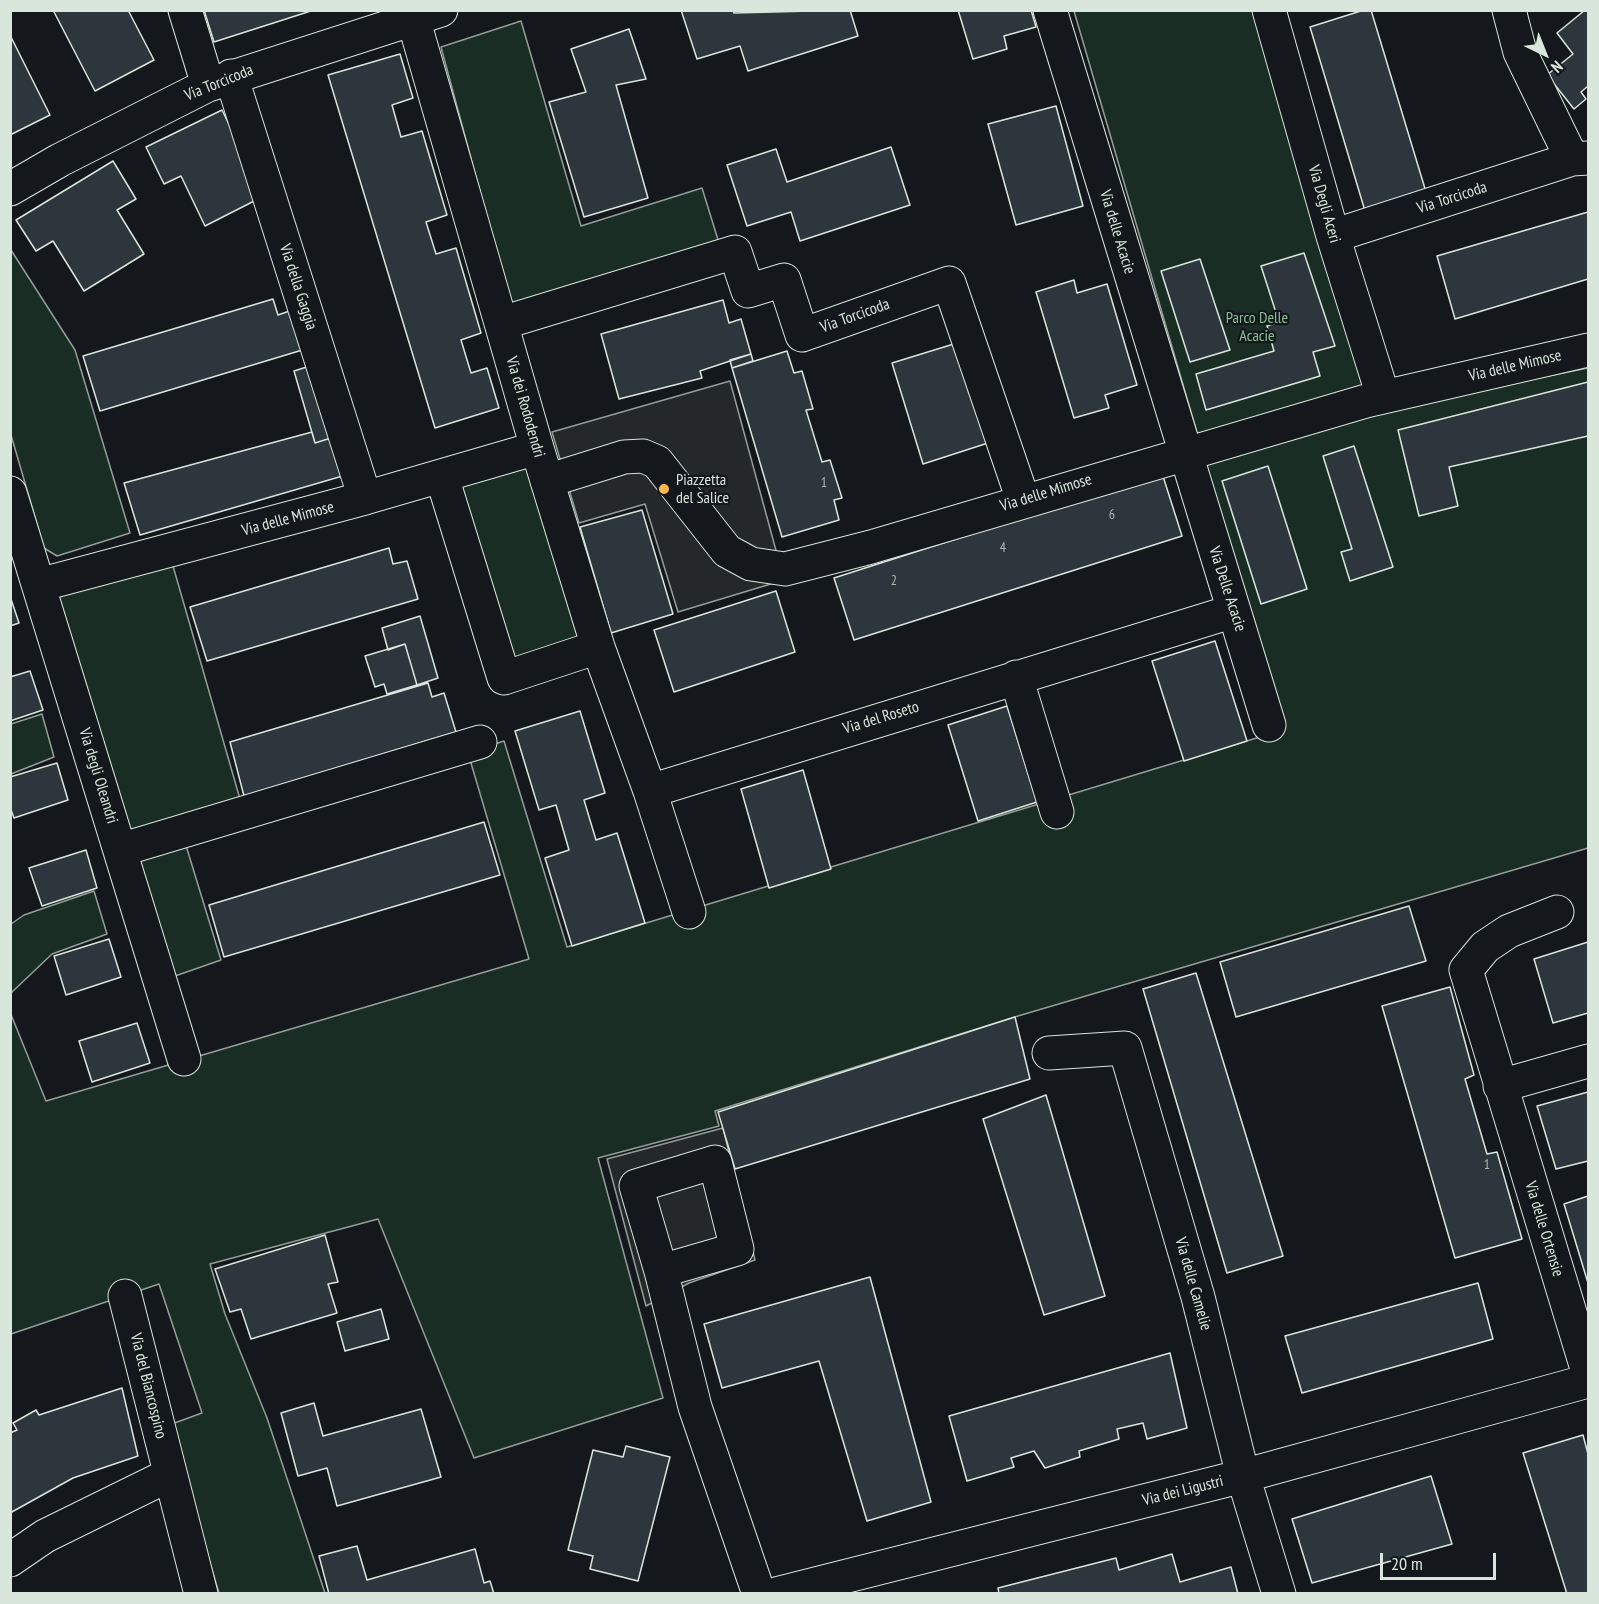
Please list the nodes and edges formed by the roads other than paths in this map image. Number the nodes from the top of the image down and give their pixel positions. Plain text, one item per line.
1 (185, 10) edge
2 (1050, 10) edge
3 (1269, 10) edge
4 (1509, 10) edge
5 (427, 14) edge
6 (376, 20) edge
7 (219, 80) junction
8 (1580, 159) edge
9 (10, 189) edge
10 (1333, 236) junction
11 (502, 323) junction
12 (1588, 350) edge
13 (1383, 396) junction
14 (537, 448) junction
15 (1184, 453) junction
16 (442, 477) junction
17 (547, 481) junction
18 (10, 493) edge
19 (365, 498) junction
20 (1023, 500) junction
21 (39, 585) junction
22 (1234, 611) junction
23 (598, 647) junction
24 (1016, 677) junction
25 (1269, 725) dead end
26 (480, 742) dead end
27 (650, 791) junction
28 (1058, 812) dead end
29 (120, 850) junction
30 (690, 912) dead end
31 (1557, 912) dead end
32 (1049, 1053) dead end
33 (184, 1059) dead end
34 (1588, 1061) edge
35 (1500, 1086) junction
36 (661, 1271) dead end
37 (125, 1296) dead end
38 (1588, 1372) edge
39 (1588, 1381) edge
40 (169, 1475) junction
41 (1242, 1476) junction
42 (10, 1560) edge
43 (201, 1593) edge
44 (759, 1593) edge
45 (777, 1593) edge
46 (1279, 1593) edge

1 - 7 street, Via della Gaggia
2 - 15 street, Via delle Acacie
3 - 10 street, Via Degli Aceri
4 - 8 street, Via Torcicoda
5 - 6 street, Via Torcicoda
5 - 11 street, Via dei Rododendri
6 - 7 street, Via Torcicoda
7 - 9 street, Via Torcicoda
7 - 19 street, Via della Gaggia
8 - 10 street, Via Torcicoda
10 - 13 street, Via Degli Aceri
11 - 14 street, Via dei Rododendri
11 - 20 street, Via Torcicoda
12 - 13 street, Via delle Mimose
13 - 15 street, Via delle Mimose
14 - 16 street, Via delle Mimose
14 - 17 street, Via dei Rododendri
15 - 20 street, Via delle Mimose
15 - 22 street, Via Delle Acacie
16 - 19 street, Via delle Mimose
16 - 23 street
17 - 20 street, Via delle Mimose
17 - 23 street, Via dei Rododendri
18 - 21 street, Via degli Oleandri
19 - 21 street, Via delle Mimose
21 - 29 street, Via degli Oleandri
22 - 24 street, Via del Roseto
22 - 25 street, Via Delle Acacie
23 - 27 street, Via dei Rododendri
24 - 27 street, Via del Roseto
24 - 28 street
26 - 29 street
27 - 30 street
29 - 33 street, Via degli Oleandri
31 - 35 street, Via delle Ortensie
32 - 41 street, Via delle Camelie
34 - 35 street
35 - 38 street, Via delle Ortensie
36 - 44 street
37 - 40 street, Via del Biancospino
39 - 41 street, Via dei Ligustri
40 - 42 street
40 - 43 street, Via del Biancospino
41 - 45 street, Via dei Ligustri
41 - 46 street, Via delle Camelie

